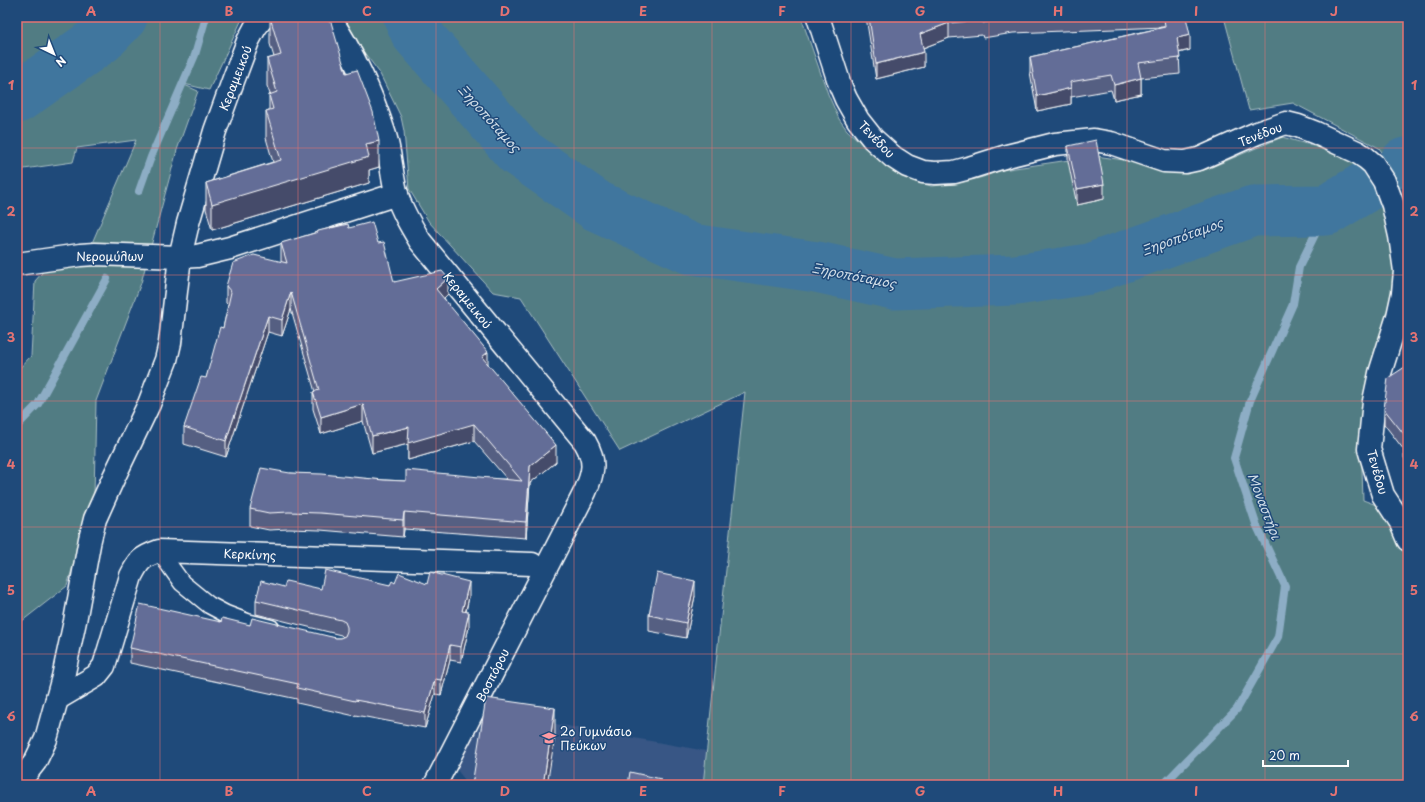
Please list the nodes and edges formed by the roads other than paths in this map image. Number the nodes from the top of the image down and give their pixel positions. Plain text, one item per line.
1 (264, 17) edge
2 (329, 17) edge
3 (818, 17) edge
4 (397, 194) junction
5 (180, 257) junction
6 (17, 264) edge
7 (1408, 540) edge
8 (159, 551) junction
9 (540, 564) junction
10 (285, 631) edge
11 (56, 699) junction
12 (17, 785) edge
13 (435, 785) edge

1 - 5 street, Κεραμεικού
2 - 4 street, Κεραμεικού
3 - 7 street, Τενέδου
4 - 5 street, Νερομύλων
4 - 9 street, Κεραμεικού
5 - 6 street, Νερομύλων
5 - 11 street, Κεραμεικού
8 - 9 street, Κερκίνης
8 - 10 lane
8 - 11 street, Κερκίνης
9 - 13 street, Βοσπόρου
11 - 12 street, Κεραμεικού

